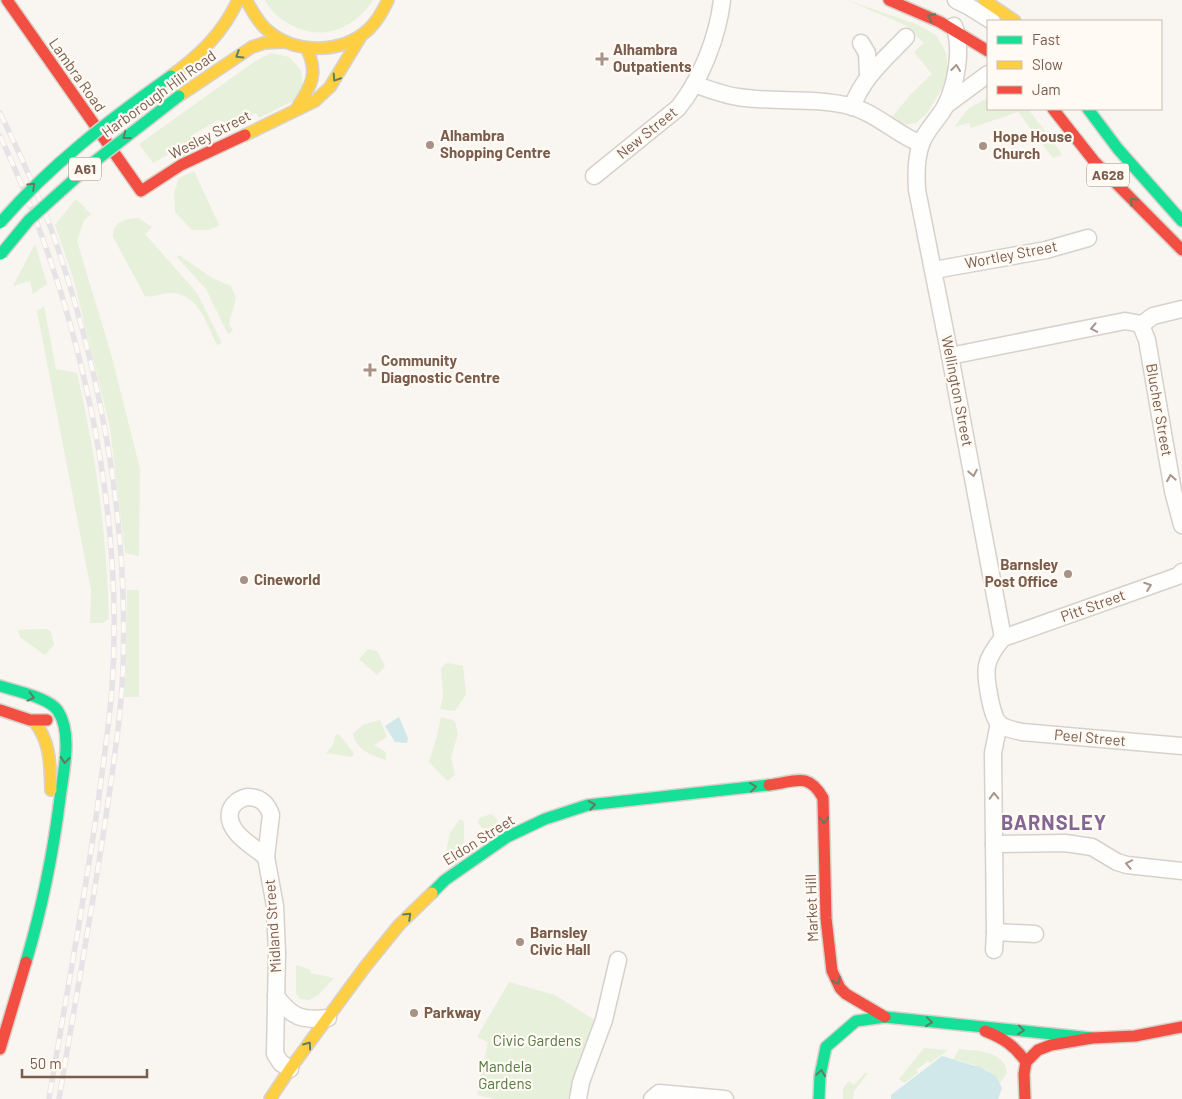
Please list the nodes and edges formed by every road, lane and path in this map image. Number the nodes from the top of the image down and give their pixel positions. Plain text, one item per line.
1 (7, 0) edge
2 (238, 0) edge
3 (246, 0) edge
4 (722, 0) edge
5 (889, 0) edge
6 (926, 0) edge
7 (956, 0) edge
8 (984, 0) edge
9 (391, 1) edge
10 (990, 20) edge
11 (1013, 20) edge
12 (955, 29) junction
13 (361, 36) junction
14 (906, 37) dead end
15 (285, 42) junction
16 (861, 44) dead end
17 (307, 49) junction
18 (987, 50) edge
19 (987, 75) edge
20 (868, 76) junction
21 (694, 84) junction
22 (946, 105) junction
23 (852, 107) junction
24 (295, 110) junction
25 (1054, 110) edge
26 (1089, 110) edge
27 (921, 144) junction
28 (594, 176) dead end
29 (141, 192) joint
30 (1182, 221) edge
31 (0, 222) edge
32 (1088, 238) dead end
33 (1182, 250) edge
34 (0, 256) edge
35 (934, 270) junction
36 (1182, 309) edge
37 (1141, 325) junction
38 (950, 356) junction
39 (1182, 525) edge
40 (1182, 572) edge
41 (1003, 638) junction
42 (0, 686) edge
43 (0, 710) edge
44 (59, 712) junction
45 (34, 720) junction
46 (999, 723) junction
47 (1182, 746) edge
48 (805, 780) joint
49 (994, 844) junction
50 (54, 846) junction
51 (266, 857) dead end
52 (1182, 871) edge
53 (995, 932) junction
54 (1035, 934) dead end
55 (994, 950) dead end
56 (618, 960) dead end
57 (276, 996) junction
58 (885, 1017) junction
59 (328, 1018) junction
60 (973, 1026) junction
61 (1182, 1027) edge
62 (1092, 1038) junction
63 (0, 1049) edge
64 (1026, 1062) junction
65 (290, 1069) junction
66 (270, 1099) edge
67 (578, 1099) edge
68 (652, 1099) edge
69 (725, 1099) edge
70 (819, 1099) edge
71 (1025, 1099) edge

1 - 29 main road, Lambra Road
31 -> 2 main road, Harborough Hill Road / A61, bridge
3 - 15 main road, A61
4 - 21 street, New Street
12 -> 5 main road
6 - 12 street
7 - 10 street
8 - 11 main road
9 - 13 main road, A61
12 - 18 main road
22 -> 12 street, Wellington Street
13 - 17 main road, A61
13 -> 24 main road, Wesley Street
14 - 20 street
15 - 17 main road, A61
15 -> 34 main road, Harborough Hill Road / A61, bridge
16 - 20 street
17 - 24 main road
19 - 22 street, Wellington Street
20 - 23 street
21 - 23 street
21 - 28 street, New Street
22 - 27 street, Wellington Street
23 - 27 street
24 - 29 main road, Wesley Street
33 -> 25 main road, A628
26 - 30 main road, A628
27 - 35 street, Wellington Street
32 - 35 street, Wortley Street
35 - 38 street, Wellington Street
36 - 37 street
37 -> 38 street
39 -> 37 street, Blucher Street
38 -> 41 street, Wellington Street
41 -> 40 street, Pitt Street
41 - 46 street
42 -> 44 main road
43 - 45 main road
44 - 45 main road
44 -> 50 main road
45 - 50 main road
46 - 47 street, Peel Street
49 -> 46 street
48 -> 58 main road, Market Hill
59 -> 48 main road, Eldon Street
52 -> 49 street
49 - 53 street
50 - 63 main road
51 - 57 street, Midland Street
53 - 54 street
53 - 55 street
56 - 67 street
57 - 59 street
57 - 65 street, Midland Street
58 -> 60 main road
70 -> 58 main road
65 -> 59 main road, Eldon Street
60 -> 62 main road
60 - 64 main road
61 - 62 main road
62 - 64 main road
64 - 71 main road
65 - 66 main road, Eldon Street
68 - 69 street

